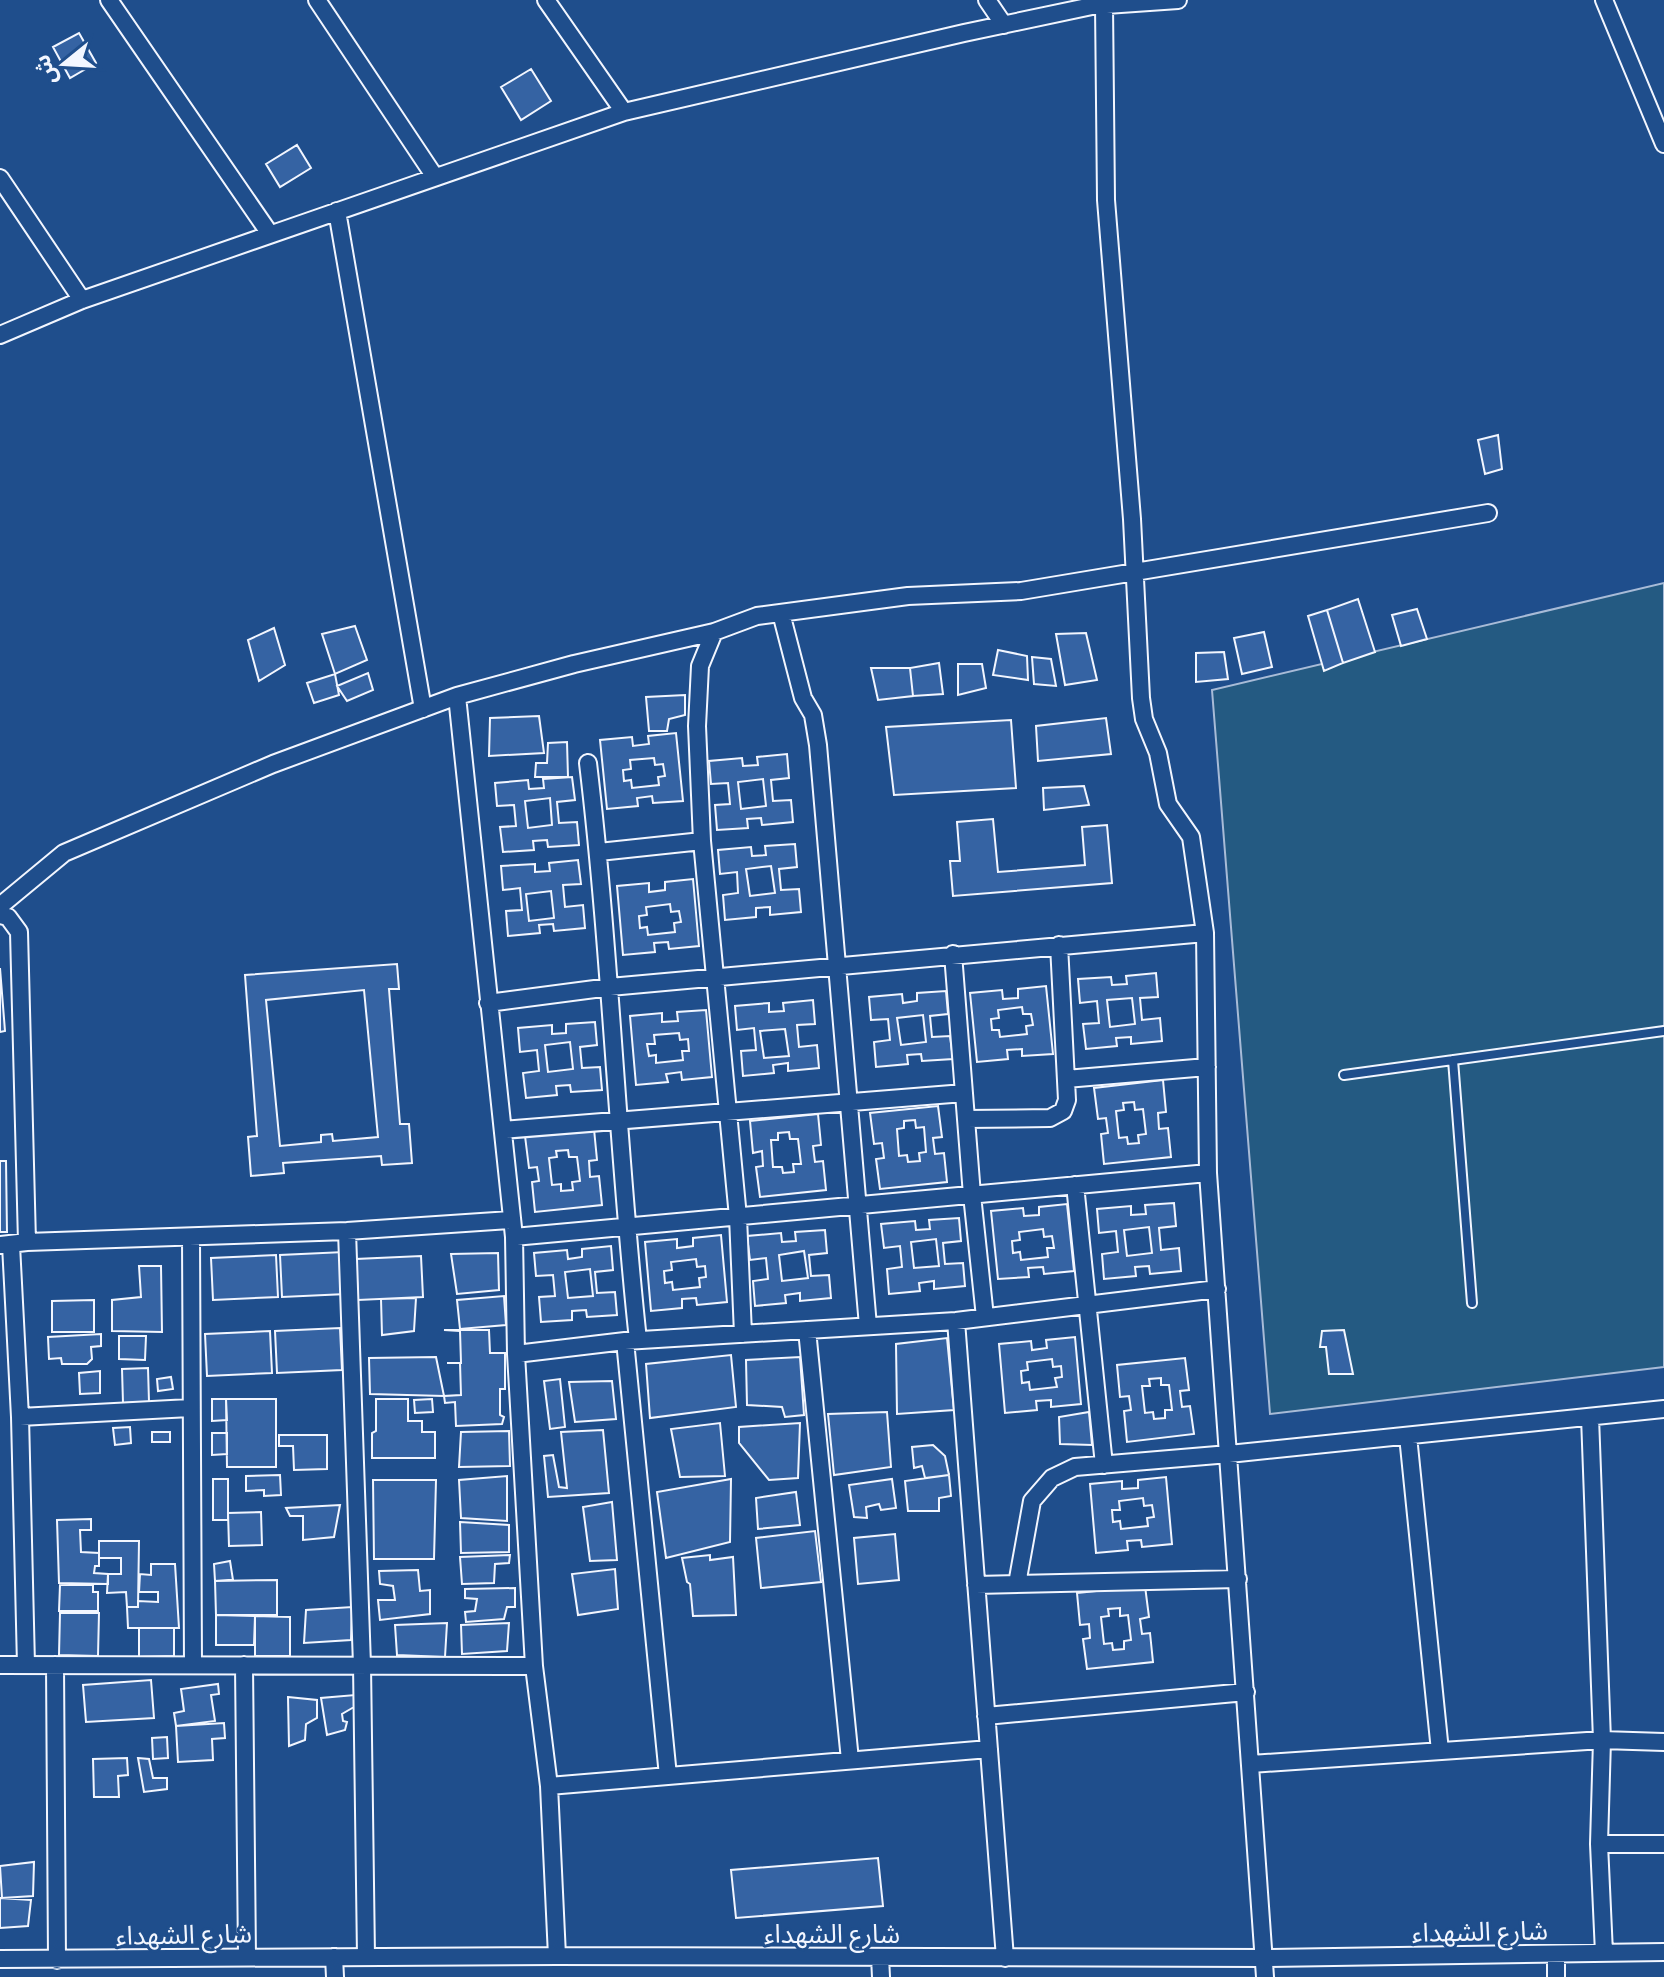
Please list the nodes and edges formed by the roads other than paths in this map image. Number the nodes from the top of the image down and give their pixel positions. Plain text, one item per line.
1 (109, 0) edge
2 (317, 0) edge
3 (546, 0) edge
4 (987, 0) edge
5 (1178, 0) edge
6 (1604, 0) edge
7 (1104, 5) junction
8 (1004, 25) junction
9 (624, 112) junction
10 (1664, 144) edge
11 (435, 177) junction
12 (0, 178) edge
13 (337, 211) junction
14 (270, 234) junction
15 (82, 300) junction
16 (0, 335) edge
17 (1488, 513) dead end
18 (1133, 574) junction
19 (781, 613) junction
20 (714, 632) junction
21 (457, 696) junction
22 (423, 709) junction
23 (588, 763) dead end
24 (702, 841) junction
25 (599, 852) junction
26 (0, 906) edge
27 (0, 915) edge
28 (1205, 933) junction
29 (1059, 945) junction
30 (953, 954) junction
31 (837, 965) junction
32 (713, 977) junction
33 (610, 987) junction
34 (488, 1003) junction
35 (1664, 1031) edge
36 (1453, 1060) junction
37 (1207, 1067) junction
38 (1344, 1075) dead end
39 (1066, 1079) junction
40 (964, 1093) junction
41 (848, 1101) junction
42 (729, 1112) junction
43 (966, 1119) junction
44 (619, 1122) junction
45 (503, 1130) junction
46 (1208, 1173) junction
47 (1075, 1185) junction
48 (972, 1195) junction
49 (856, 1206) junction
50 (738, 1217) junction
51 (626, 1228) junction
52 (512, 1229) junction
53 (347, 1231) junction
54 (191, 1237) junction
55 (13, 1244) edge
56 (1217, 1289) junction
57 (1472, 1303) dead end
58 (1088, 1305) junction
59 (985, 1317) junction
60 (956, 1321) junction
61 (868, 1326) junction
62 (807, 1330) junction
63 (743, 1334) junction
64 (632, 1341) junction
65 (516, 1354) junction
66 (190, 1408) junction
67 (1664, 1409) edge
68 (20, 1417) junction
69 (1590, 1417) junction
70 (1408, 1436) junction
71 (1229, 1454) junction
72 (1104, 1465) junction
73 (1238, 1579) junction
74 (1017, 1584) junction
75 (976, 1585) junction
76 (0, 1665) edge
77 (26, 1665) junction
78 (55, 1665) junction
79 (193, 1665) junction
80 (244, 1665) junction
81 (362, 1665) junction
82 (534, 1666) junction
83 (1246, 1692) junction
84 (986, 1716) junction
85 (1602, 1740) junction
86 (1664, 1742) edge
87 (989, 1749) junction
88 (1440, 1751) junction
89 (850, 1760) junction
90 (1251, 1764) junction
91 (668, 1776) junction
92 (549, 1786) junction
93 (1599, 1844) junction
94 (1664, 1844) edge
95 (1664, 1952) edge
96 (1604, 1953) junction
97 (1556, 1954) junction
98 (366, 1956) junction
99 (557, 1956) junction
100 (247, 1957) junction
101 (334, 1957) junction
102 (880, 1957) junction
103 (1005, 1958) junction
104 (1265, 1958) junction
105 (0, 1959) edge
106 (57, 1960) junction
107 (335, 1977) edge
108 (881, 1977) edge
109 (1265, 1977) edge
110 (1556, 1977) edge

1 - 14 street
2 - 11 street
3 - 9 street
4 - 8 street
5 - 7 street
6 - 10 street
7 - 8 street
7 - 18 street
8 - 9 street
9 - 11 street
11 - 13 street
12 - 15 street
13 - 14 street
13 - 22 street
14 - 15 street
15 - 16 street
17 - 18 street
18 - 19 street
18 - 28 street
19 - 20 street
19 - 31 street
20 - 21 street
20 - 24 street
21 - 22 street
21 - 34 street
22 - 26 street
23 - 25 street
24 - 25 street
24 - 32 street
25 - 33 street
27 - 55 street
28 - 29 street
28 - 37 street
29 - 30 street
29 - 39 street
30 - 31 street
30 - 40 street
31 - 32 street
31 - 41 street
32 - 33 street
32 - 42 street
33 - 34 street
33 - 44 street
34 - 45 street
35 - 36 lane
36 - 38 lane
36 - 57 lane
37 - 39 street
37 - 46 street
39 - 43 street
40 - 41 street
40 - 43 street
41 - 42 street
41 - 49 street
42 - 44 street
42 - 50 street
43 - 48 street
44 - 45 street
44 - 51 street
45 - 52 street
46 - 47 street
46 - 56 street
47 - 48 street
47 - 58 street
48 - 49 street
48 - 59 street
49 - 50 street
49 - 61 street
50 - 51 street
50 - 63 street
51 - 52 street
51 - 64 street
52 - 53 street
52 - 65 street
53 - 54 street
53 - 81 street
54 - 55 street
54 - 66 street
55 - 68 street
56 - 58 street
56 - 71 street
58 - 59 street
58 - 72 street
59 - 60 street
60 - 61 street
60 - 75 street
61 - 62 street
62 - 63 street
62 - 89 street
63 - 64 street
64 - 65 street
64 - 91 street
65 - 82 street
66 - 68 street
66 - 79 street
67 - 69 street
68 - 77 street
69 - 70 street
69 - 85 street
70 - 71 street
70 - 88 street
71 - 72 street
71 - 73 street
72 - 74 street
73 - 74 street
73 - 83 street
74 - 75 street
75 - 84 street
76 - 77 street
77 - 78 street
78 - 79 street
78 - 106 street
79 - 80 street
80 - 81 street
80 - 100 street
81 - 82 street
81 - 98 street
82 - 92 street
83 - 84 street
83 - 90 street
84 - 87 street
85 - 86 street
85 - 88 street
85 - 93 street
87 - 89 street
87 - 103 street
88 - 90 street
89 - 91 street
90 - 104 street
91 - 92 street
92 - 99 street
93 - 94 street
93 - 96 street
95 - 96 street, شارع الشهداء
96 - 97 street, شارع الشهداء
97 - 104 street, شارع الشهداء
97 - 110 street
98 - 99 street, شارع الشهداء
98 - 101 street, شارع الشهداء
99 - 102 street, شارع الشهداء
100 - 101 street, شارع الشهداء
100 - 106 street, شارع الشهداء
101 - 107 street
102 - 103 street, شارع الشهداء
102 - 108 street
103 - 104 street, شارع الشهداء
104 - 109 street
105 - 106 street, شارع الشهداء

